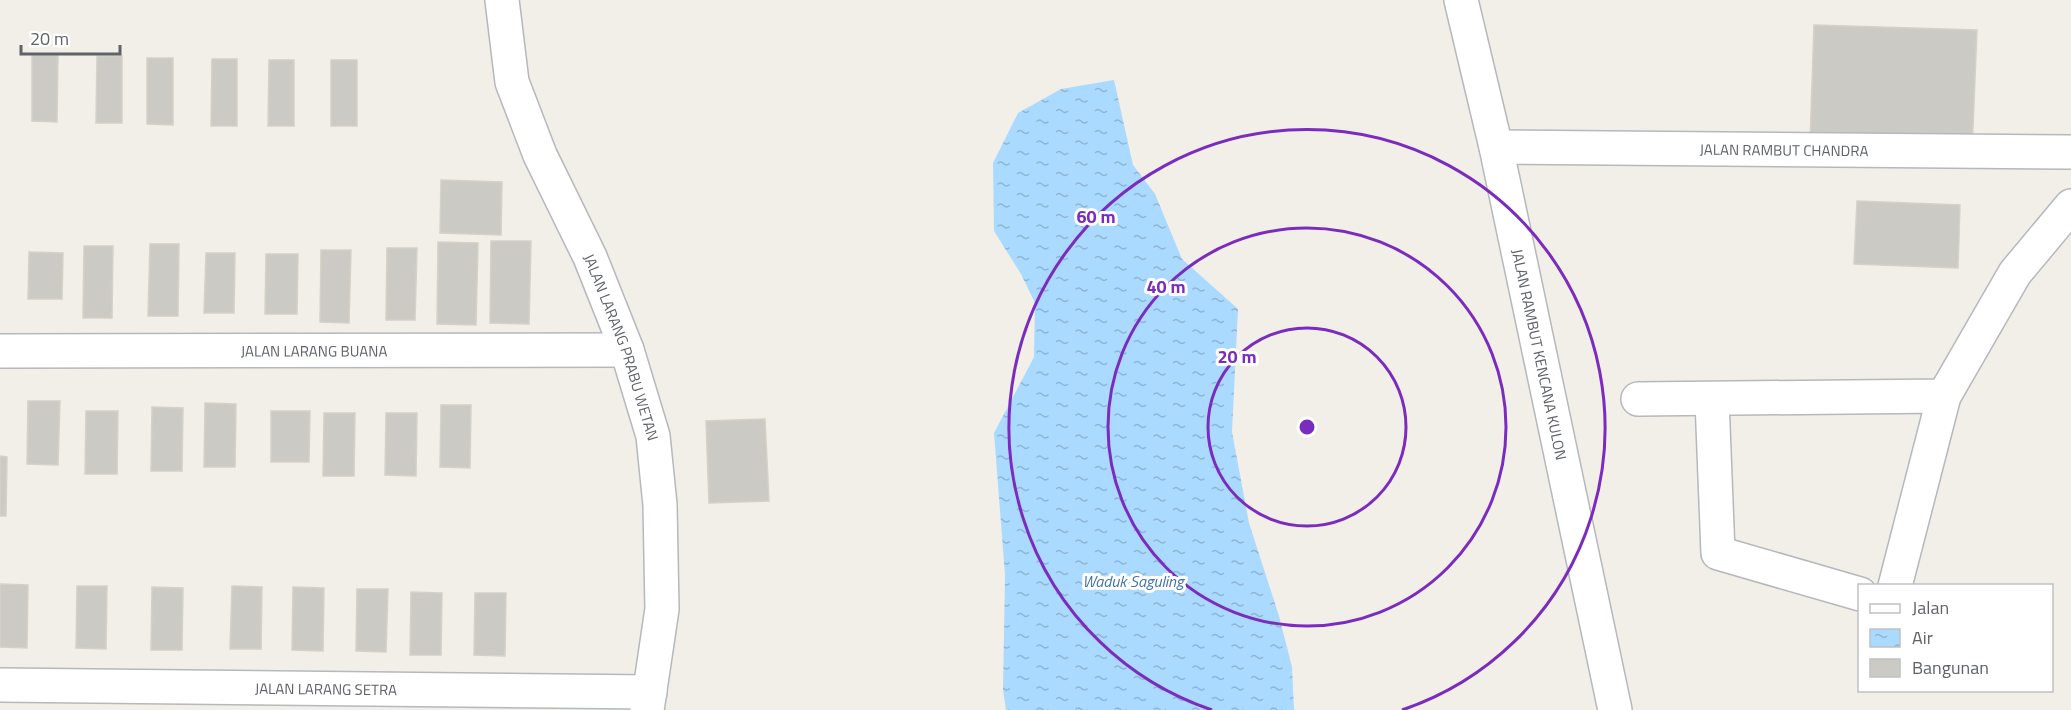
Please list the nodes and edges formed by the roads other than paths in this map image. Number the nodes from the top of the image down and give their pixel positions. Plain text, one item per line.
1 (502, 0) edge
2 (1461, 0) edge
3 (1496, 147) junction
4 (2071, 152) edge
5 (2071, 206) edge
6 (627, 350) junction
7 (0, 351) edge
8 (1944, 396) junction
9 (1638, 399) dead end
10 (1712, 400) junction
11 (1895, 584) edge
12 (1858, 593) edge
13 (0, 685) edge
14 (648, 701) edge
15 (1615, 710) edge

1 - 6 street, JALAN LARANG PRABU WETAN
2 - 3 street, JALAN RAMBUT KENCANA KULON
3 - 4 street, JALAN RAMBUT CHANDRA
3 - 15 street, JALAN RAMBUT KENCANA KULON
5 - 8 street
6 - 7 street, JALAN LARANG BUANA
6 - 14 street, JALAN LARANG PRABU WETAN
8 - 10 street
8 - 11 street
9 - 10 street
10 - 12 street
13 - 14 street, JALAN LARANG SETRA

